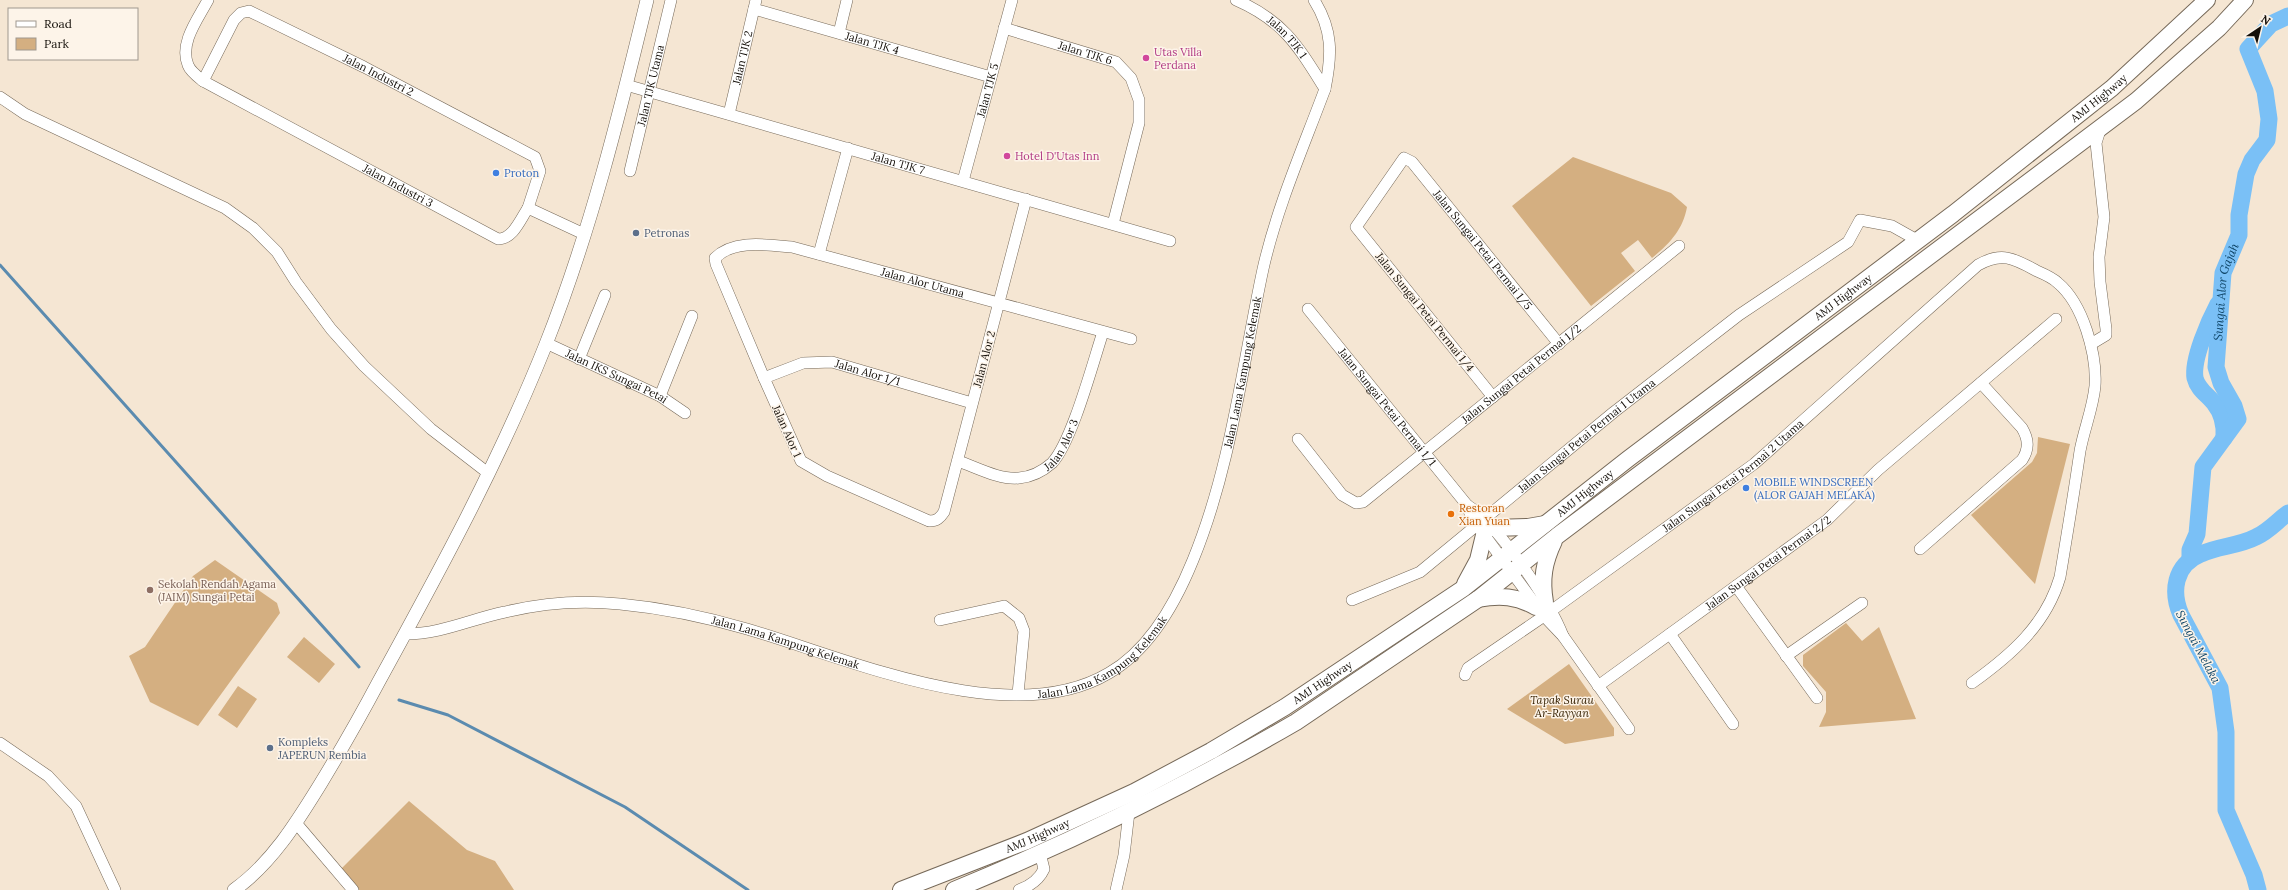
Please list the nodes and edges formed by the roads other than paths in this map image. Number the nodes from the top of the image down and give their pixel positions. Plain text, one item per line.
1 (208, 0) edge
2 (647, 0) edge
3 (671, 0) edge
4 (847, 0) edge
5 (1012, 0) edge
6 (1236, 0) edge
7 (1314, 0) edge
8 (2207, 0) edge
9 (2245, 0) edge
10 (755, 4) edge
11 (1004, 28) junction
12 (840, 34) junction
13 (991, 77) junction
14 (203, 81) junction
15 (626, 85) junction
16 (1324, 89) junction
17 (649, 91) junction
18 (0, 97) edge
19 (728, 114) junction
20 (2101, 126) junction
21 (848, 148) junction
22 (1404, 158) joint
23 (630, 171) dead end
24 (963, 181) junction
25 (1026, 199) junction
26 (528, 208) junction
27 (1113, 224) junction
28 (584, 234) junction
29 (1917, 240) junction
30 (1170, 241) dead end
31 (1679, 246) dead end
32 (819, 254) junction
33 (715, 258) joint
34 (604, 295) dead end
35 (999, 302) junction
36 (1308, 309) dead end
37 (692, 316) dead end
38 (2056, 319) dead end
39 (1103, 332) junction
40 (1131, 339) dead end
41 (546, 343) junction
42 (1559, 344) junction
43 (2091, 344) junction
44 (579, 359) junction
45 (764, 378) junction
46 (1981, 383) junction
47 (660, 396) junction
48 (1493, 397) junction
49 (972, 403) junction
50 (685, 413) dead end
51 (1298, 440) dead end
52 (1424, 452) junction
53 (958, 461) junction
54 (488, 473) junction
55 (940, 517) joint
56 (1546, 524) junction
57 (1485, 526) junction
58 (1557, 536) junction
59 (1920, 549) dead end
60 (1507, 555) junction
61 (1517, 569) junction
62 (1736, 586) junction
63 (1464, 588) junction
64 (1478, 599) junction
65 (1352, 600) dead end
66 (1862, 603) dead end
67 (1544, 609) junction
68 (940, 620) dead end
69 (406, 634) junction
70 (1670, 634) junction
71 (1786, 656) junction
72 (1465, 675) dead end
73 (1972, 683) dead end
74 (1598, 686) junction
75 (1018, 694) junction
76 (1817, 698) dead end
77 (1733, 724) dead end
78 (1629, 729) dead end
79 (0, 743) edge
80 (1129, 812) junction
81 (296, 823) junction
82 (1040, 854) junction
83 (115, 890) edge
84 (234, 890) edge
85 (353, 890) edge
86 (901, 890) edge
87 (954, 890) edge
88 (1019, 890) edge
89 (1116, 890) edge

1 - 14 street, Jalan Industri 3
2 - 15 main road
3 - 17 street, Jalan TJK Utama
4 - 12 street
5 - 11 street, Jalan TJK 5
6 - 16 street, Jalan TJK 1
7 - 16 street, Jalan Lama Kampung Kelemak
8 - 29 highway, AMJ Highway
9 - 20 highway, AMJ Highway
10 - 12 street, Jalan TJK 4
10 - 19 street, Jalan TJK 2
11 - 13 street, Jalan TJK 5
11 - 27 street, Jalan TJK 6
12 - 13 street, Jalan TJK 4
13 - 24 street, Jalan TJK 5
14 - 26 street, Jalan Industri 3
14 - 26 street, Jalan Industri 2
15 - 17 street, Jalan TJK 7
15 - 28 main road
16 - 75 street, Jalan Lama Kampung Kelemak
17 - 19 street, Jalan TJK 7
17 - 23 street, Jalan TJK Utama
18 - 54 street
19 - 21 street, Jalan TJK 7
20 - 43 street
20 - 58 highway, AMJ Highway
21 - 24 street, Jalan TJK 7
21 - 32 street
22 - 42 street, Jalan Sungai Petai Permai 1/5
22 - 48 street, Jalan Sungai Petai Permai 1/4
24 - 25 street, Jalan TJK 7
25 - 27 street, Jalan TJK 7
25 - 35 street, Jalan Alor 2
26 - 28 street
27 - 30 street, Jalan TJK 7
28 - 41 main road
29 - 56 highway, AMJ Highway
29 - 57 street, Jalan Sungai Petai Permai 1 Utama
31 - 42 street, Jalan Sungai Petai Permai 1/2
32 - 33 street, Jalan Alor Utama
32 - 35 street, Jalan Alor Utama
33 - 45 street, Jalan Alor 1
34 - 44 street
35 - 39 street, Jalan Alor Utama
35 - 49 street, Jalan Alor 2
36 - 52 street, Jalan Sungai Petai Permai 1/1
37 - 47 street
38 - 46 street, Jalan Sungai Petai Permai 2/2
39 - 40 street, Jalan Alor Utama
39 - 53 street, Jalan Alor 3
41 - 44 street, Jalan IKS Sungai Petai
41 - 54 main road
42 - 48 street, Jalan Sungai Petai Permai 1/2
43 - 67 street, Jalan Sungai Petai Permai 2 Utama
43 - 73 street
44 - 47 street, Jalan IKS Sungai Petai
45 - 49 street, Jalan Alor 1/1
45 - 55 street, Jalan Alor 1
46 - 59 street
46 - 62 street, Jalan Sungai Petai Permai 2/2
47 - 50 street, Jalan IKS Sungai Petai
48 - 52 street, Jalan Sungai Petai Permai 1/2
49 - 53 street, Jalan Alor 2
51 - 52 street, Jalan Sungai Petai Permai 1/2
52 - 57 street, Jalan Sungai Petai Permai 1/1
53 - 55 street, Jalan Alor 2
54 - 69 main road
56 - 57 highway
56 - 60 highway, AMJ Highway
57 - 60 street, Jalan Sungai Petai Permai 1/1
57 - 63 highway
57 - 65 street, Jalan Sungai Petai Permai 1 Utama
58 - 61 highway, AMJ Highway
58 - 67 highway
60 - 61 street, Jalan Sungai Petai Permai 1/1
60 - 63 highway, AMJ Highway
61 - 64 highway, AMJ Highway
61 - 67 street, Jalan Sungai Petai Permai 1/1
62 - 70 street, Jalan Sungai Petai Permai 2/2
62 - 71 street
63 - 86 highway, AMJ Highway
64 - 67 highway
64 - 80 highway, AMJ Highway
66 - 71 street
67 - 72 street, Jalan Sungai Petai Permai 2 Utama
67 - 74 street, Jalan Sungai Petai Permai 1/1
68 - 75 street
69 - 75 street, Jalan Lama Kampung Kelemak
69 - 81 main road
70 - 74 street, Jalan Sungai Petai Permai 2/2
70 - 77 street
71 - 76 street
74 - 78 street, Jalan Sungai Petai Permai 1/1
79 - 83 street
80 - 82 highway, AMJ Highway
80 - 89 street
81 - 84 main road
81 - 85 street
82 - 87 highway, AMJ Highway
82 - 88 street

